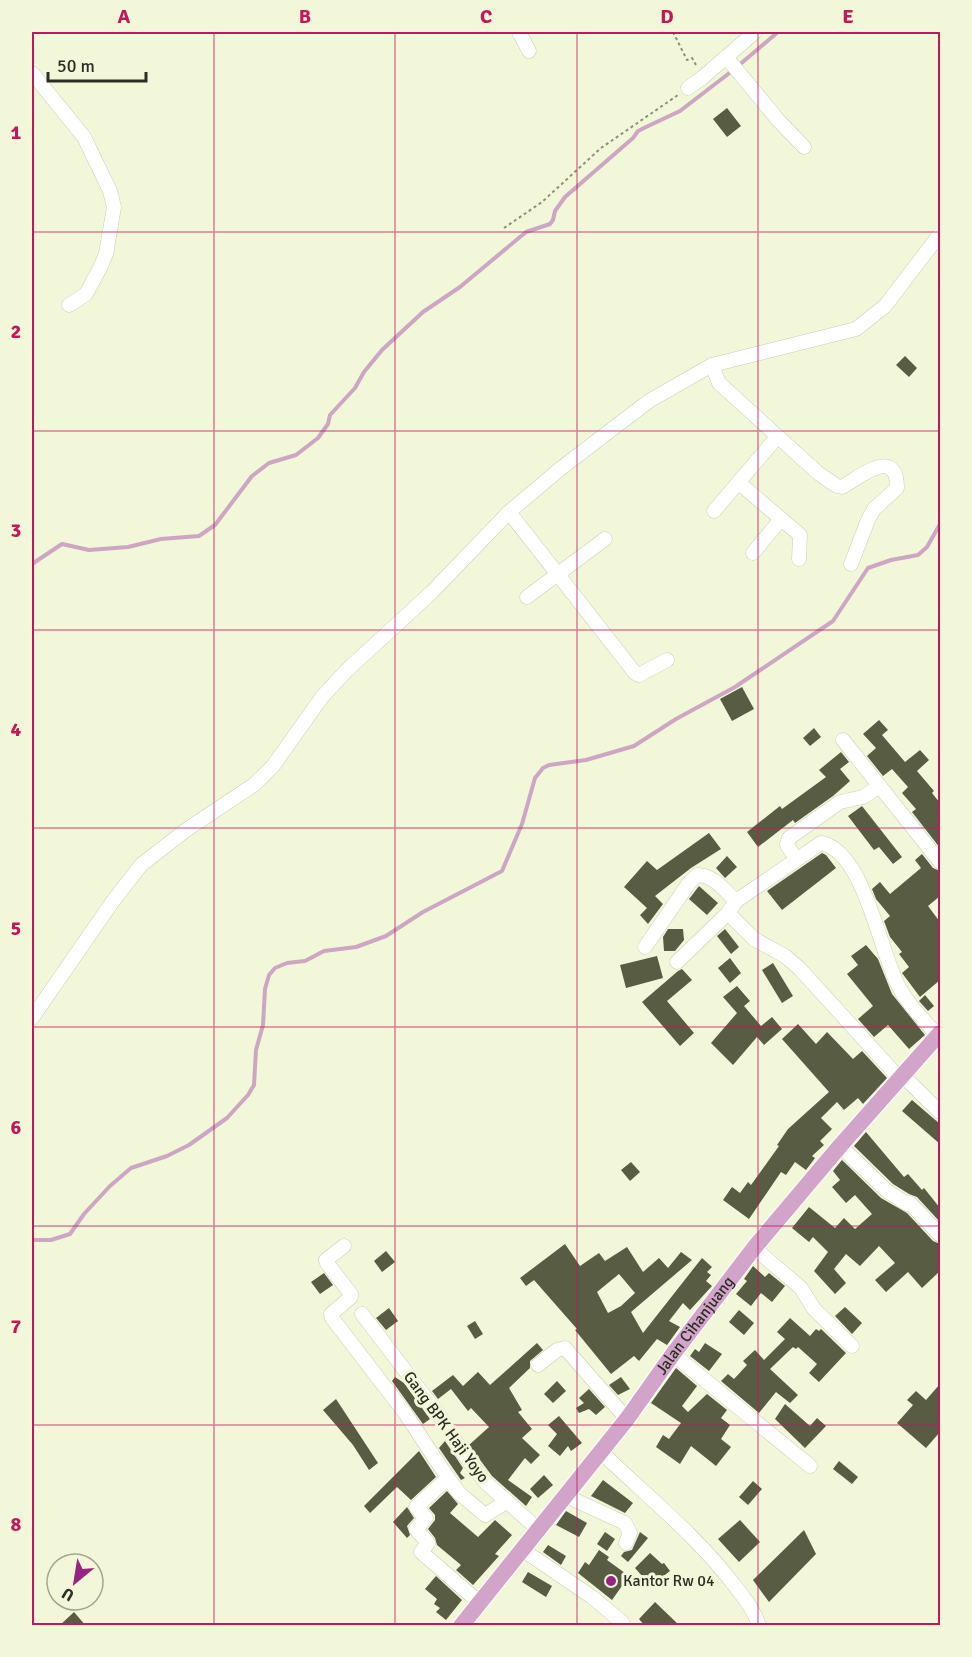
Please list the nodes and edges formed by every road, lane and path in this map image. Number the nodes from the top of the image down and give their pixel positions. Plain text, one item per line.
1 (519, 32) edge
2 (673, 32) edge
3 (755, 32) edge
4 (529, 51) dead end
5 (726, 57) junction
6 (32, 73) edge
7 (702, 78) junction
8 (688, 88) joint
9 (804, 147) dead end
10 (504, 228) dead end
11 (940, 234) edge
12 (69, 305) dead end
13 (712, 365) junction
14 (777, 437) junction
15 (739, 483) junction
16 (509, 512) junction
17 (714, 512) dead end
18 (781, 519) junction
19 (605, 539) dead end
20 (753, 553) dead end
21 (799, 559) dead end
22 (851, 564) dead end
23 (558, 574) junction
24 (527, 597) dead end
25 (667, 660) dead end
26 (843, 740) dead end
27 (880, 786) junction
28 (796, 859) junction
29 (940, 862) edge
30 (732, 907) junction
31 (645, 947) dead end
32 (677, 962) dead end
33 (32, 1018) edge
34 (939, 1035) edge
35 (902, 1077) junction
36 (940, 1112) edge
37 (840, 1146) junction
38 (940, 1235) edge
39 (344, 1246) dead end
40 (754, 1248) junction
41 (362, 1314) dead end
42 (852, 1346) dead end
43 (673, 1354) junction
44 (538, 1365) dead end
45 (627, 1419) junction
46 (601, 1452) junction
47 (810, 1466) dead end
48 (448, 1478) junction
49 (567, 1496) junction
50 (507, 1502) junction
51 (539, 1530) junction
52 (626, 1543) dead end
53 (523, 1550) junction
54 (480, 1603) junction
55 (622, 1622) dead end
56 (461, 1626) edge
57 (759, 1626) edge

1 - 4 street
2 - 7 path
3 - 5 street
5 - 7 street
5 - 9 street
6 - 12 street
7 - 8 street
8 - 10 path
11 - 13 street
13 - 14 street
13 - 16 street
14 - 15 street
14 - 22 street
15 - 17 street
15 - 18 street
16 - 23 street
16 - 33 street
18 - 20 street
18 - 21 street
19 - 23 street
23 - 24 street
23 - 25 street
26 - 27 street
27 - 28 street
27 - 29 street
28 - 30 street
28 - 34 street
30 - 31 street
30 - 32 street
30 - 35 street
34 - 35 main road, Jalan Cihanjuang
35 - 36 street
35 - 37 main road, Jalan Cihanjuang
37 - 38 street
37 - 40 main road, Jalan Cihanjuang
39 - 48 street
40 - 42 street
40 - 43 main road, Jalan Cihanjuang
41 - 50 street, Gang BPK Haji Yoyo
43 - 45 main road, Jalan Cihanjuang
43 - 47 street
44 - 45 street
45 - 46 main road, Jalan Cihanjuang
46 - 49 main road, Jalan Cihanjuang
46 - 57 street
48 - 50 street
48 - 54 street
49 - 51 main road, Jalan Cihanjuang
49 - 52 street
50 - 51 street, Gang BPK Haji Yoyo
51 - 53 main road, Jalan Cihanjuang
53 - 54 main road, Jalan Cihanjuang
53 - 55 street
54 - 56 main road, Jalan Cihanjuang

